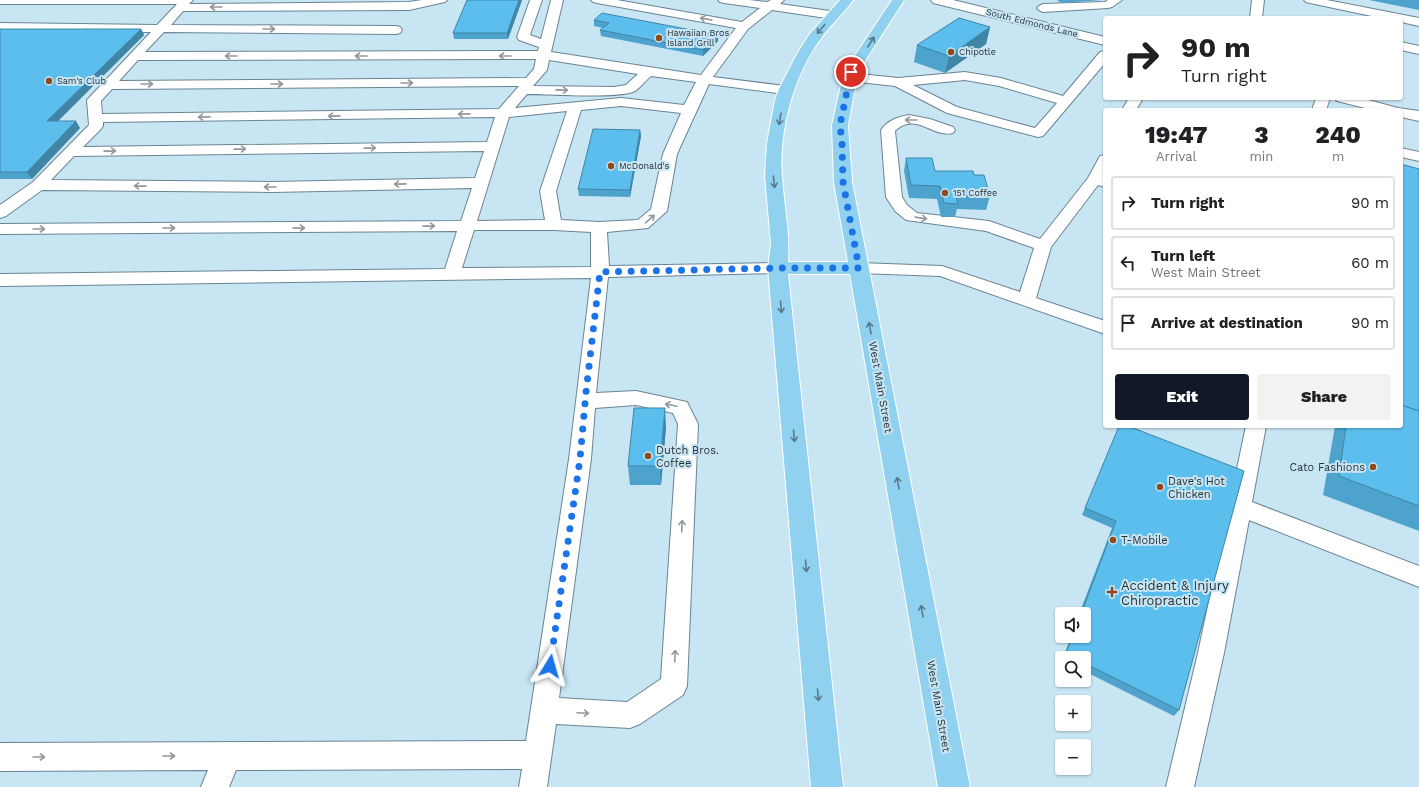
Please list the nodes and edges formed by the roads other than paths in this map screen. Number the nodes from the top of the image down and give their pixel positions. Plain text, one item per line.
1 (441, 0) edge
2 (536, 0) edge
3 (557, 0) edge
4 (597, 0) edge
5 (724, 0) edge
6 (847, 0) edge
7 (898, 0) edge
8 (937, 0) edge
9 (1116, 0) edge
10 (1258, 0) edge
11 (0, 1) edge
12 (411, 3) edge
13 (774, 3) edge
14 (1038, 4) edge
15 (1313, 4) edge
16 (179, 8) junction
17 (833, 15) junction
18 (1256, 16) edge
19 (1388, 16) edge
20 (1403, 19) edge
21 (1028, 22) junction
22 (1419, 22) edge
23 (744, 26) junction
24 (0, 27) edge
25 (160, 29) junction
26 (396, 30) junction
27 (1103, 41) edge
28 (1403, 46) edge
29 (545, 50) junction
30 (1419, 50) edge
31 (134, 56) junction
32 (383, 56) junction
33 (1103, 57) edge
34 (648, 72) junction
35 (850, 77) junction
36 (704, 80) junction
37 (898, 82) junction
38 (108, 85) junction
39 (526, 86) junction
40 (786, 90) junction
41 (1350, 100) edge
42 (1065, 101) junction
43 (575, 107) junction
44 (1384, 108) edge
45 (689, 110) junction
46 (1403, 112) edge
47 (502, 113) junction
48 (1419, 116) edge
49 (95, 118) junction
50 (948, 130) dead end
51 (493, 146) junction
52 (71, 152) junction
53 (1403, 153) edge
54 (1419, 157) edge
55 (1103, 167) edge
56 (1100, 180) edge
57 (481, 183) junction
58 (38, 185) junction
59 (0, 212) edge
60 (554, 225) junction
61 (466, 226) junction
62 (599, 227) junction
63 (0, 229) edge
64 (1043, 246) junction
65 (778, 268) junction
66 (859, 268) junction
67 (600, 272) junction
68 (452, 274) junction
69 (0, 280) edge
70 (1026, 301) junction
71 (1103, 327) edge
72 (585, 401) junction
73 (1256, 428) edge
74 (1240, 507) junction
75 (1419, 576) edge
76 (544, 710) junction
77 (537, 755) junction
78 (227, 756) junction
79 (0, 757) edge
80 (215, 787) edge
81 (532, 787) edge
82 (827, 787) edge
83 (954, 787) edge
84 (1180, 787) edge

1 - 12 lane
2 - 29 lane
3 - 29 lane
23 -> 4 lane
5 - 13 lane
6 - 17 main road
35 -> 7 main road, West Main Street
8 - 21 street, South Edmonds Lane
9 - 14 lane
10 - 18 lane
11 - 16 lane
12 -> 16 lane
12 - 26 lane
13 - 17 lane
13 - 23 lane
14 - 21 lane
15 - 19 lane
16 - 25 lane
17 -> 40 main road
20 - 22 lane
21 - 27 street, South Edmonds Lane
23 - 36 lane
24 - 25 lane
25 -> 26 lane
25 - 31 lane
26 - 32 lane
28 - 30 lane
29 -> 32 lane
29 - 34 lane
29 - 39 lane
32 -> 31 lane
31 - 38 lane
33 - 42 lane
34 - 36 lane
39 -> 34 lane
35 - 37 lane
35 - 66 main road, West Main Street
36 - 40 lane
36 - 45 lane
37 - 42 lane
37 - 42 lane
38 -> 39 lane
38 - 49 lane
39 - 47 lane
40 -> 65 main road
41 - 44 street
43 - 45 lane
43 - 47 lane
43 - 60 lane
62 -> 45 lane
46 - 48 street
47 -> 49 lane
47 - 51 lane
49 - 52 lane
50 -> 64 lane
52 -> 51 lane
51 - 57 lane
52 - 58 lane
53 - 54 lane
55 - 56 lane
56 - 64 lane
57 -> 58 lane
57 - 61 lane
58 - 59 lane
60 - 61 lane
60 - 62 lane
63 -> 61 lane
61 - 68 lane
62 - 67 lane
64 - 70 lane
65 - 66 main road
65 - 67 lane
65 -> 82 main road
66 - 70 lane
83 -> 66 main road, West Main Street
67 - 68 lane
67 - 72 lane
68 - 69 lane
70 - 71 lane
72 - 76 lane
76 -> 72 lane
73 - 74 lane
74 - 75 lane
74 - 84 lane
76 - 77 lane
77 - 78 lane
77 - 81 lane
79 -> 78 lane
78 - 80 lane

